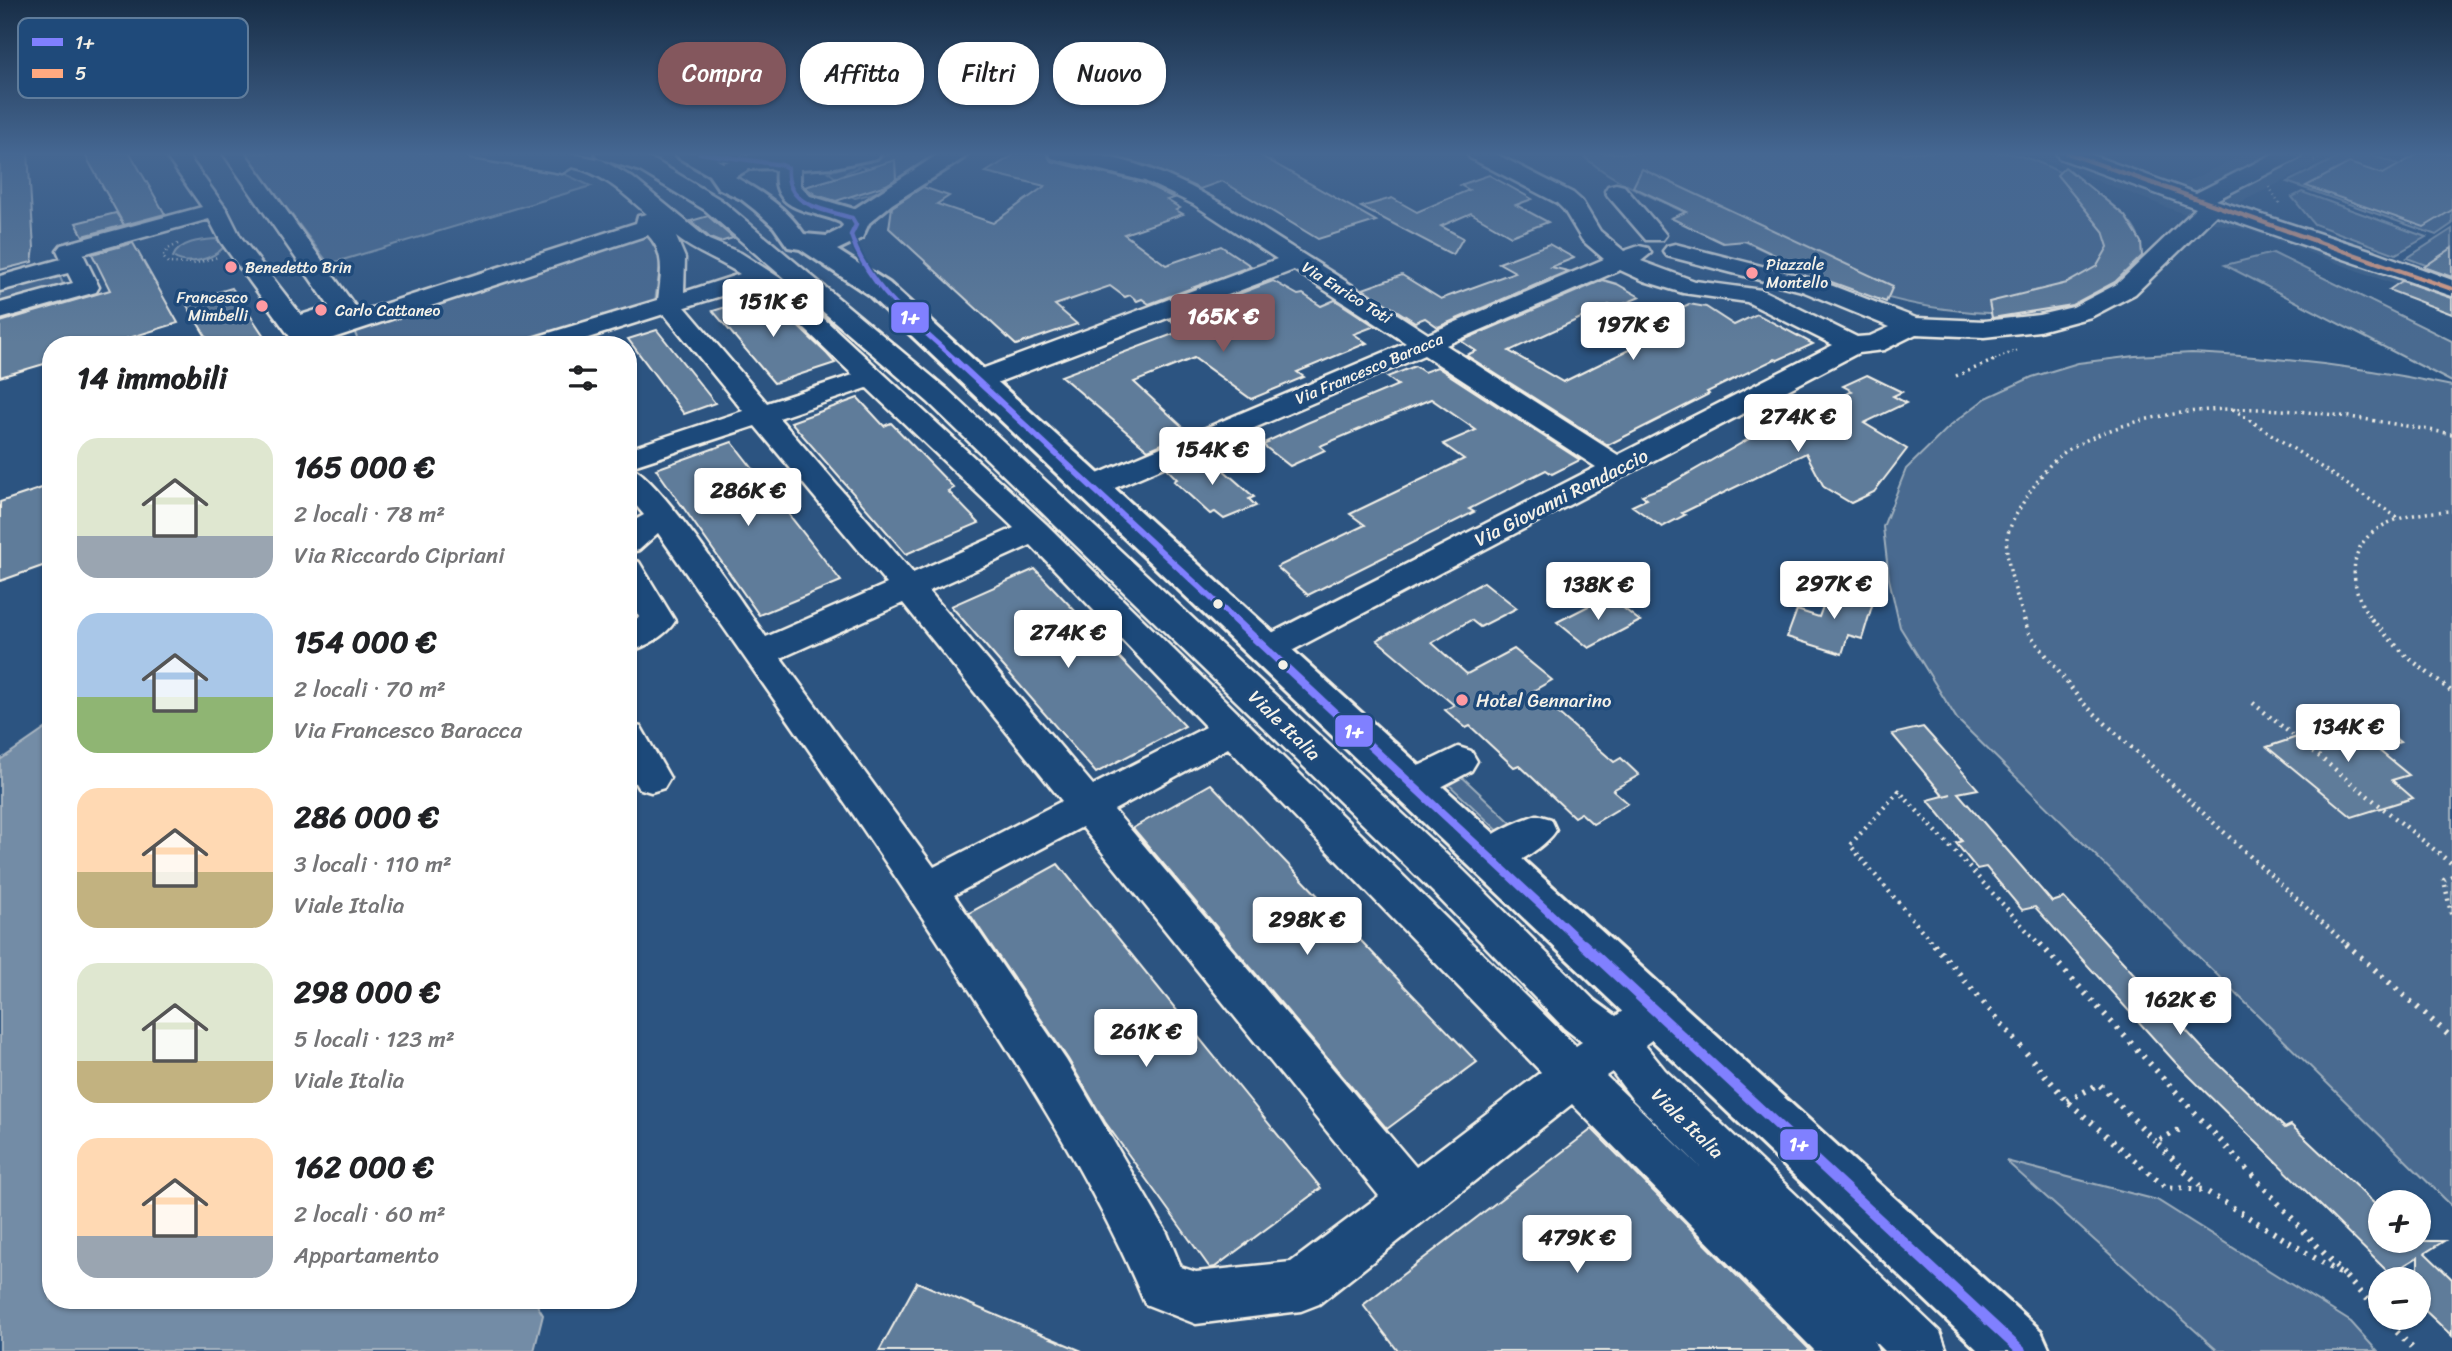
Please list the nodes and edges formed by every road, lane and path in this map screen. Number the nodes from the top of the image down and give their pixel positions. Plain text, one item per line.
1 (194, 216) edge
2 (219, 216) edge
3 (278, 216) edge
4 (646, 216) edge
5 (649, 216) edge
6 (668, 216) edge
7 (726, 216) edge
8 (777, 216) edge
9 (845, 216) edge
10 (864, 216) edge
11 (1227, 216) edge
12 (1580, 216) edge
13 (1632, 216) edge
14 (2200, 216) edge
15 (2239, 216) edge
16 (2257, 216) edge
17 (652, 220) junction
18 (2250, 220) junction
19 (853, 228) junction
20 (2300, 237) junction
21 (232, 240) junction
22 (543, 242) dead end
23 (1650, 243) junction
24 (810, 244) junction
25 (1297, 260) junction
26 (1621, 261) junction
27 (76, 264) junction
28 (760, 276) junction
29 (0, 284) edge
30 (879, 289) junction
31 (2452, 289) edge
32 (2452, 301) edge
33 (670, 304) junction
34 (0, 311) edge
35 (1912, 326) junction
36 (304, 336) edge
37 (567, 336) edge
38 (1428, 343) junction
39 (1853, 345) junction
40 (873, 377) junction
41 (978, 380) junction
42 (2233, 409) junction
43 (760, 415) junction
44 (2452, 434) edge
45 (637, 456) edge
46 (1618, 468) junction
47 (637, 487) edge
48 (1092, 487) junction
49 (2452, 511) edge
50 (663, 518) junction
51 (2399, 518) junction
52 (1035, 531) junction
53 (637, 533) edge
54 (637, 585) edge
55 (908, 588) junction
56 (637, 634) edge
57 (1268, 649) junction
58 (760, 654) junction
59 (2452, 692) edge
60 (2253, 703) dead end
61 (1231, 730) junction
62 (637, 753) edge
63 (1458, 761) dead end
64 (651, 778) dead end
65 (1413, 785) junction
66 (1087, 807) junction
67 (1537, 830) dead end
68 (1491, 857) junction
69 (2452, 864) edge
70 (2452, 876) edge
71 (928, 890) junction
72 (2452, 918) edge
73 (1656, 1011) junction
74 (2452, 1038) edge
75 (1616, 1042) junction
76 (1574, 1075) junction
77 (2067, 1101) junction
78 (2179, 1130) dead end
79 (2156, 1142) junction
80 (2204, 1190) junction
81 (1412, 1199) junction
82 (2346, 1277) junction
83 (2368, 1301) edge
84 (2395, 1330) edge
85 (1852, 1351) edge
86 (1921, 1351) edge
87 (2021, 1351) edge
88 (2415, 1351) edge

1 - 27 street
2 - 21 street
3 - 36 street
4 - 17 street
5 - 17 street
6 - 17 street
7 - 75 street, Viale Italia
8 - 24 main road
9 - 19 main road
10 - 19 main road
11 - 25 street, Via Enrico Toti
12 - 26 street
13 - 23 street
14 - 35 street
15 - 18 street
16 - 18 path
17 - 22 street
17 - 28 street
17 - 33 street
17 - 36 street
18 - 20 street
19 - 24 main road
19 - 30 main road
20 - 31 street
20 - 32 street
21 - 21 path
21 - 36 street
23 - 26 street, Via Francesco Baracca
23 - 35 street
24 - 30 main road
25 - 38 street, Via Enrico Toti
25 - 41 street
26 - 38 street, Via Francesco Baracca
26 - 39 street
27 - 29 street
27 - 34 street
28 - 33 street
28 - 40 street
30 - 41 main road
33 - 37 street
33 - 43 street
35 - 39 street
38 - 46 street, Via Enrico Toti
38 - 48 street, Via Francesco Baracca
39 - 46 street, Via Giovanni Randaccio
40 - 43 street
40 - 52 street
41 - 48 main road
42 - 44 path
42 - 51 path
42 - 74 path
43 - 45 street
43 - 55 street
46 - 57 street, Via Giovanni Randaccio
47 - 50 street
48 - 57 main road
49 - 51 path
50 - 53 street
50 - 58 street
51 - 59 path
52 - 55 street
52 - 61 street
54 - 56 street
55 - 58 street
55 - 66 street
57 - 65 main road
58 - 71 street
60 - 69 path
61 - 66 street
61 - 76 street
62 - 64 street
63 - 65 street
65 - 68 main road
66 - 71 street
66 - 81 street
67 - 68 street
68 - 73 main road
70 - 72 path
71 - 81 street
73 - 75 street
73 - 87 main road
75 - 76 street
75 - 86 street, Viale Italia
76 - 81 street
76 - 85 street
77 - 79 path
77 - 80 path
77 - 82 path
78 - 79 path
79 - 80 path
80 - 82 path
82 - 83 path
84 - 88 path

